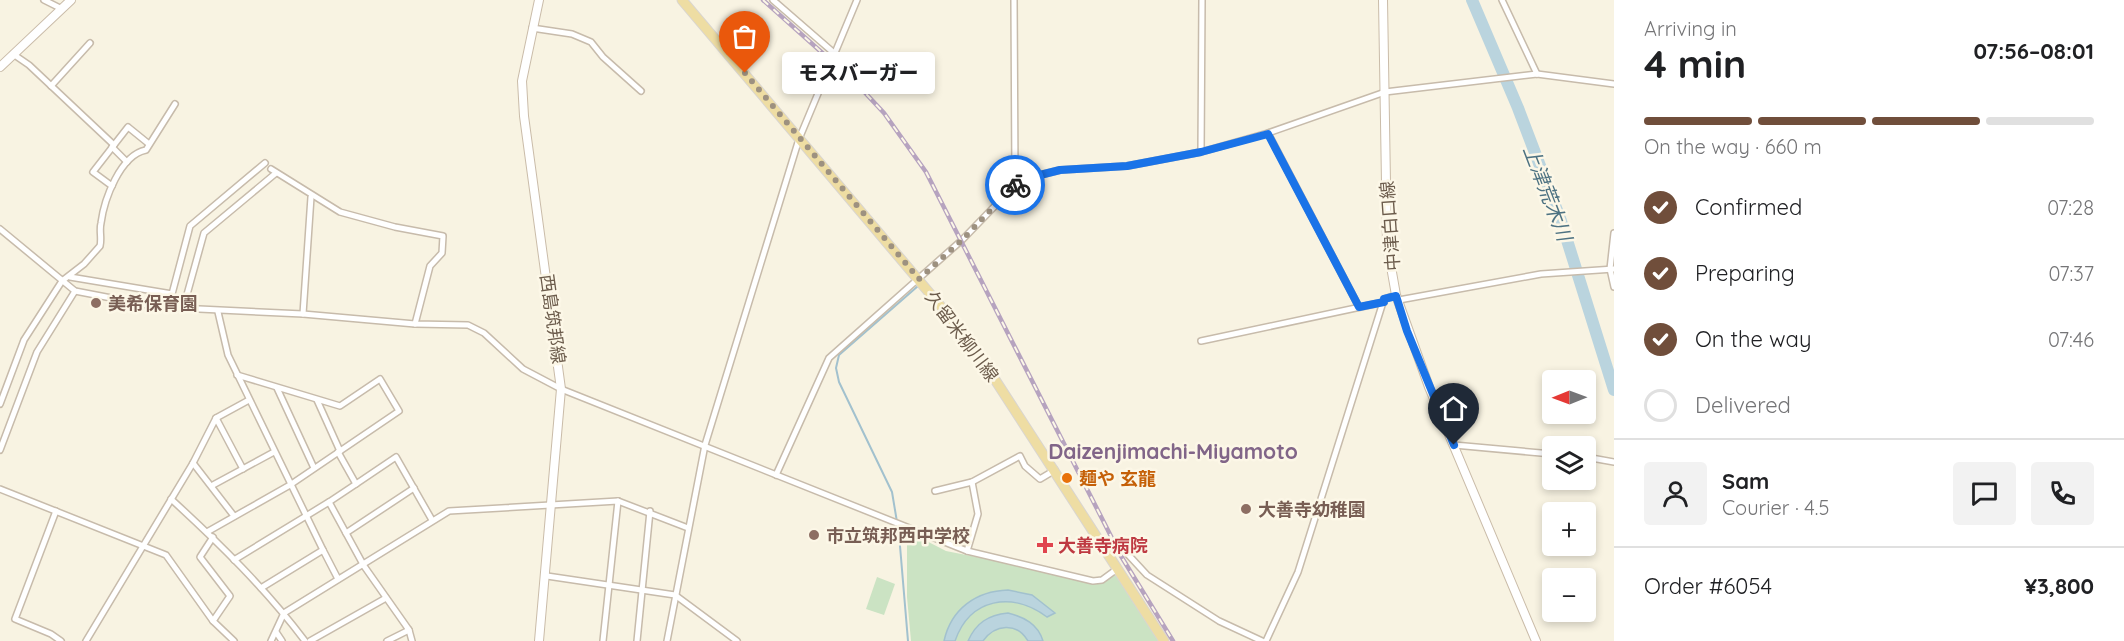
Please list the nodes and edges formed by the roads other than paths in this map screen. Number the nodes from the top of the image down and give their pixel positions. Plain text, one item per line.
1 (44, 0) edge
2 (71, 0) edge
3 (538, 0) edge
4 (682, 0) edge
5 (773, 0) edge
6 (857, 0) edge
7 (1014, 0) edge
8 (1202, 0) edge
9 (1383, 0) edge
10 (1502, 0) edge
11 (62, 9) junction
12 (532, 28) junction
13 (90, 43) dead end
14 (834, 53) junction
15 (13, 54) junction
16 (0, 67) edge
17 (1537, 74) junction
18 (1614, 84) edge
19 (51, 87) junction
20 (641, 91) dead end
21 (1385, 93) junction
22 (175, 104) dead end
23 (1268, 134) junction
24 (799, 139) junction
25 (149, 144) junction
26 (113, 146) junction
27 (1201, 152) junction
28 (127, 162) junction
29 (265, 163) dead end
30 (1020, 180) junction
31 (112, 186) junction
32 (311, 196) junction
33 (0, 229) edge
34 (1614, 233) edge
35 (1612, 269) edge
36 (70, 276) junction
37 (919, 279) junction
38 (62, 281) junction
39 (1614, 287) edge
40 (75, 291) junction
41 (1397, 298) junction
42 (1384, 302) junction
43 (1359, 307) junction
44 (183, 309) junction
45 (218, 312) junction
46 (303, 314) junction
47 (415, 324) junction
48 (1202, 341) dead end
49 (237, 375) junction
50 (277, 388) junction
51 (561, 388) junction
52 (249, 400) junction
53 (316, 400) junction
54 (0, 404) edge
55 (216, 418) junction
56 (705, 445) junction
57 (1454, 445) junction
58 (0, 450) edge
59 (339, 451) junction
60 (274, 452) junction
61 (1542, 453) edge
62 (1596, 459) edge
63 (1614, 462) edge
64 (193, 463) junction
65 (314, 468) junction
66 (243, 469) junction
67 (1055, 470) junction
68 (776, 475) junction
69 (972, 482) junction
70 (356, 484) junction
71 (290, 485) junction
72 (213, 486) junction
73 (414, 488) junction
74 (0, 489) edge
75 (935, 491) dead end
76 (171, 500) junction
77 (618, 501) junction
78 (329, 502) junction
79 (553, 504) junction
80 (56, 511) junction
81 (650, 511) junction
82 (234, 516) junction
83 (305, 516) junction
84 (432, 520) junction
85 (688, 528) junction
86 (207, 532) junction
87 (346, 533) junction
88 (213, 537) junction
89 (1098, 542) junction
90 (144, 545) junction
91 (323, 550) junction
92 (967, 551) junction
93 (234, 560) junction
94 (364, 566) junction
95 (1118, 569) junction
96 (547, 576) junction
97 (338, 579) junction
98 (609, 586) junction
99 (261, 588) junction
100 (643, 592) junction
101 (675, 595) junction
102 (386, 598) junction
103 (284, 613) junction
104 (213, 621) junction
105 (409, 630) junction
106 (276, 632) junction
107 (61, 641) edge
108 (86, 641) edge
109 (234, 641) edge
110 (271, 641) edge
111 (282, 641) edge
112 (305, 641) edge
113 (310, 641) edge
114 (387, 641) edge
115 (412, 641) edge
116 (539, 641) edge
117 (603, 641) edge
118 (637, 641) edge
119 (667, 641) edge
120 (737, 641) edge
121 (1164, 641) edge
122 (1262, 641) edge
123 (1266, 641) edge
124 (1536, 641) edge

1 - 11 street
2 - 11 main road
3 - 12 main road, 西島筑邦線
4 - 24 main road, 久留米柳川線
5 - 14 street
6 - 14 street
7 - 30 street
8 - 27 street
9 - 21 main road, 中津白口線
10 - 17 street
11 - 15 main road
12 - 20 street
12 - 51 main road, 西島筑邦線
13 - 19 street
14 - 24 street
15 - 16 main road
15 - 19 street
17 - 18 street
17 - 21 street
19 - 26 street
21 - 23 street
21 - 41 main road, 中津白口線
22 - 25 street
23 - 27 street
23 - 43 street
24 - 37 main road, 久留米柳川線
24 - 56 street
25 - 26 street
25 - 28 street
26 - 28 street
26 - 31 street
27 - 30 street
28 - 31 street
29 - 36 street
30 - 37 street
31 - 36 street
32 - 44 street
32 - 46 street
32 - 47 street
33 - 38 street
34 - 35 street
35 - 39 street
35 - 41 street
36 - 38 street
37 - 67 main road, 久留米柳川線
37 - 68 street
38 - 40 street
38 - 54 street
40 - 44 street
40 - 58 street
41 - 42 street
41 - 57 main road, 中津白口線
42 - 43 street
42 - 123 street
43 - 48 street
44 - 45 street
45 - 46 street
45 - 49 street
46 - 47 street
47 - 51 street
49 - 50 street
49 - 52 street
50 - 53 street
50 - 65 street
51 - 56 street
51 - 79 main road, 西島筑邦線
52 - 55 street
52 - 60 street
53 - 59 street
53 - 59 street
55 - 64 street
55 - 66 street
56 - 68 street
56 - 85 street
57 - 61 street
57 - 124 main road, 中津白口線
59 - 65 street
59 - 70 street
60 - 66 street
60 - 71 street
62 - 63 street
64 - 72 street
64 - 76 street
65 - 71 street
66 - 72 street
67 - 69 street
67 - 89 main road, 久留米柳川線
68 - 92 street
69 - 75 street
69 - 92 street
70 - 73 street
70 - 78 street
71 - 82 street
71 - 83 street
72 - 82 street
73 - 84 street
73 - 87 street
74 - 80 street
76 - 86 street
76 - 90 street
77 - 79 street
77 - 81 street
77 - 98 street
78 - 83 street
78 - 87 street
79 - 84 street
79 - 96 main road, 西島筑邦線
80 - 90 street
80 - 107 street
81 - 85 street
81 - 100 street
82 - 86 street
83 - 91 street
83 - 93 street
84 - 94 street
85 - 101 street
86 - 88 street
87 - 94 street
88 - 93 street
88 - 104 street
89 - 95 main road, 久留米柳川線
89 - 122 street
90 - 104 street
90 - 108 street
91 - 97 street
91 - 99 street
92 - 95 street
93 - 99 street
94 - 97 street
94 - 102 street
95 - 121 main road, 久留米柳川線
96 - 98 street
96 - 116 main road, 西島筑邦線
97 - 103 street
98 - 100 street
98 - 117 street
99 - 103 street
100 - 101 street
100 - 118 street
101 - 119 street
101 - 120 street
102 - 105 street
102 - 113 street
103 - 106 street
103 - 112 street
104 - 109 street
105 - 114 street
105 - 115 street
106 - 110 street
106 - 111 street

